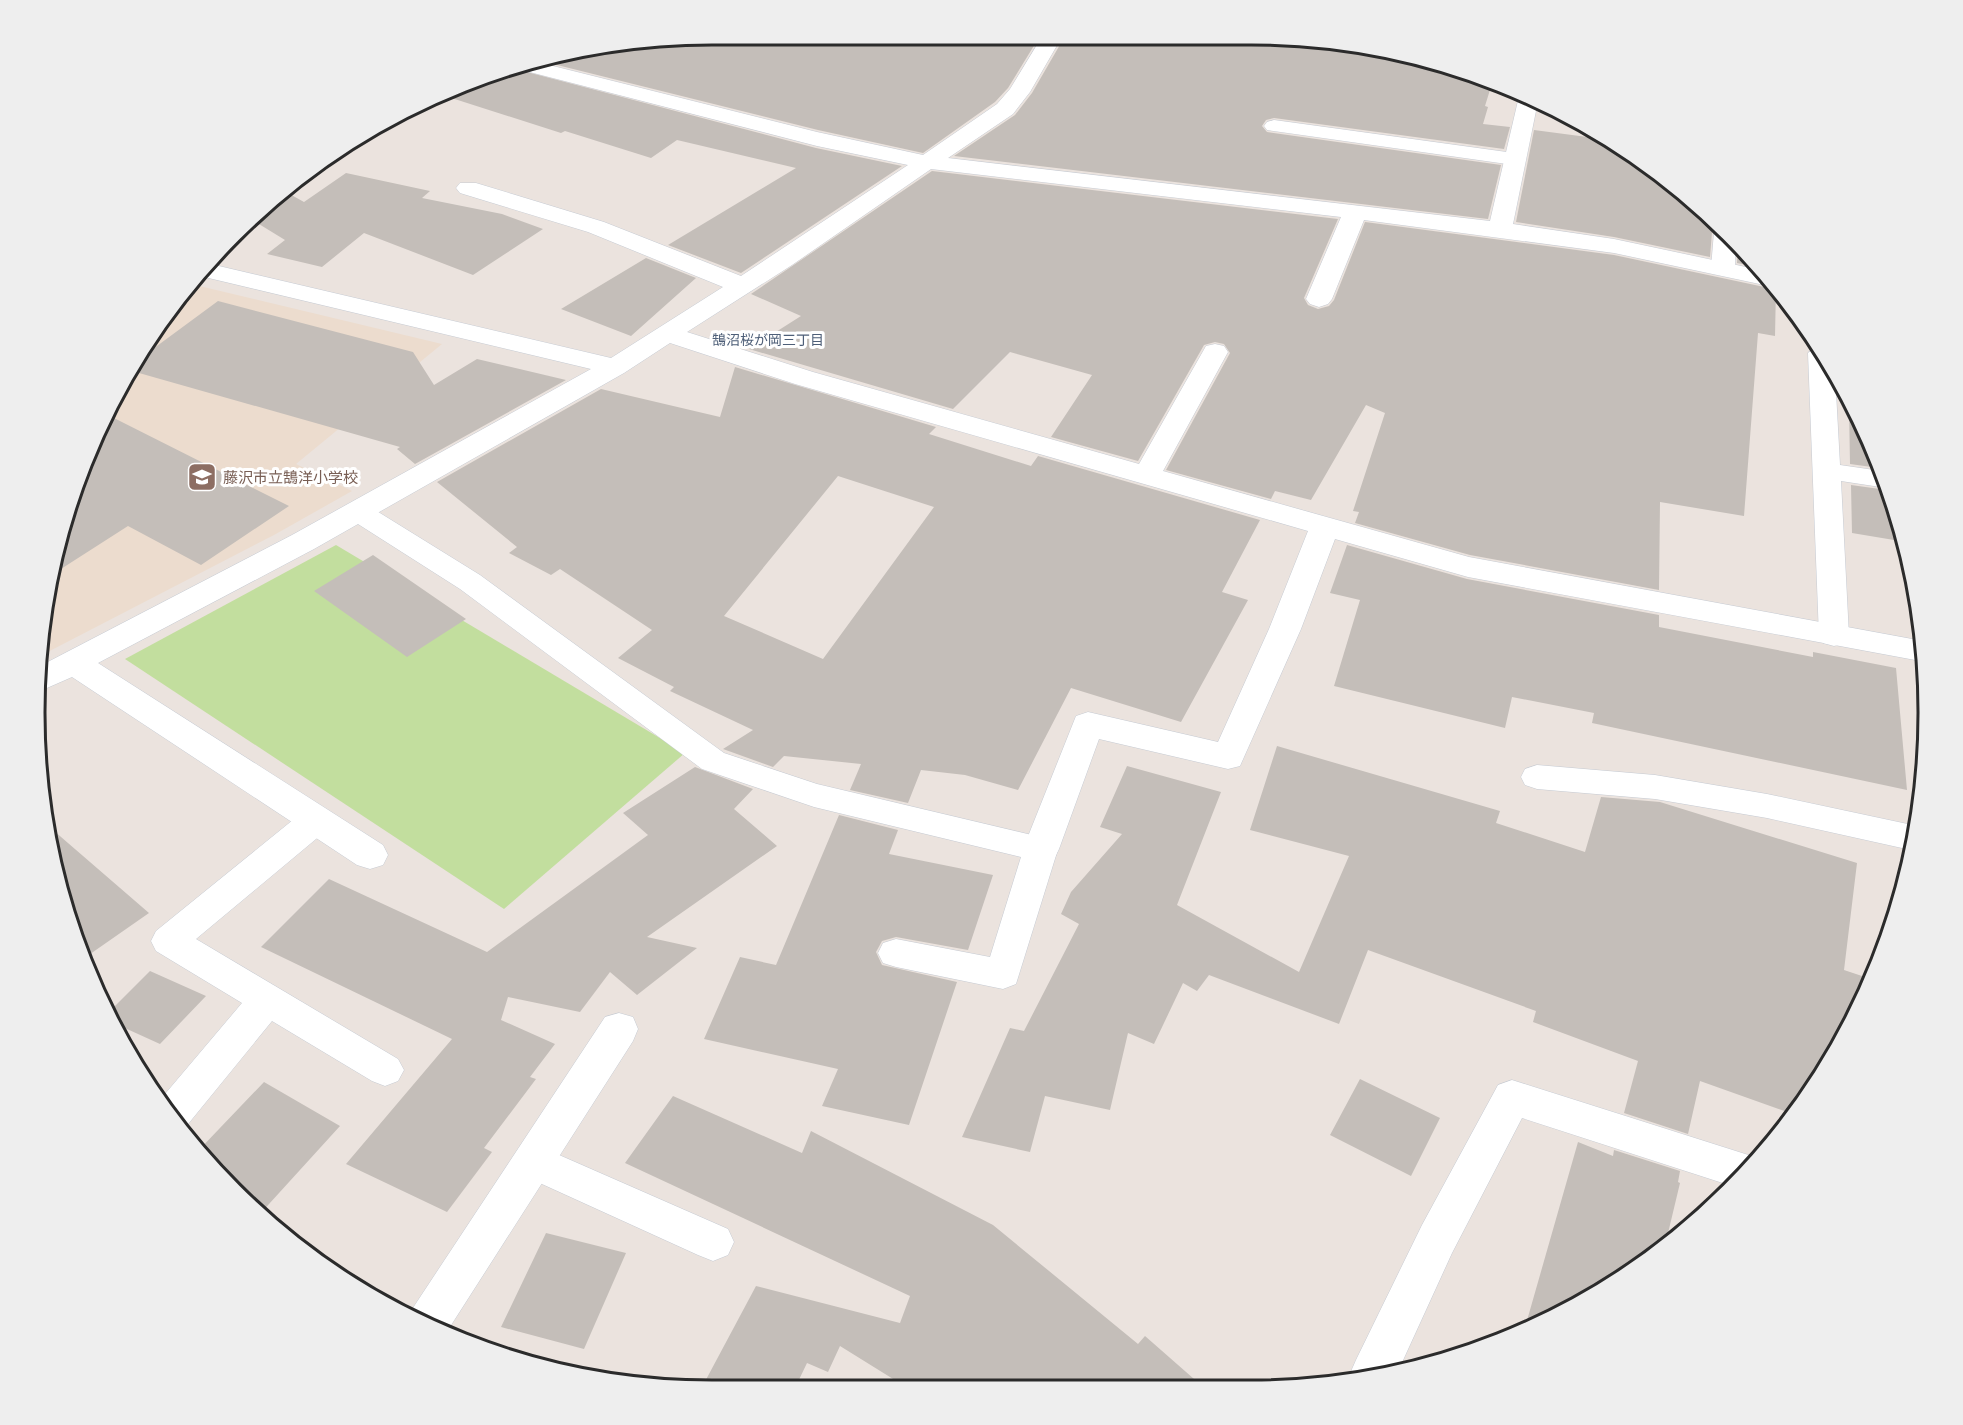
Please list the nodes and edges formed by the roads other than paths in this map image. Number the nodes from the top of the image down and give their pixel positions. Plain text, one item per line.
1 (1047, 45) edge
2 (538, 69) edge
3 (1526, 105) edge
4 (1274, 126) dead end
5 (1514, 159) junction
6 (926, 162) junction
7 (468, 188) dead end
8 (1356, 211) junction
9 (1500, 229) junction
10 (1724, 243) edge
11 (1723, 268) junction
12 (211, 271) edge
13 (1755, 276) edge
14 (743, 286) junction
15 (1319, 299) dead end
16 (670, 334) junction
17 (1215, 352) dead end
18 (615, 367) junction
19 (1822, 368) edge
20 (1828, 471) junction
21 (1147, 475) junction
22 (1875, 479) edge
23 (357, 511) junction
24 (1325, 525) junction
25 (1834, 636) junction
26 (1915, 650) edge
27 (74, 662) junction
28 (46, 677) edge
29 (1537, 777) dead end
30 (316, 820) junction
31 (1906, 836) edge
32 (1041, 849) junction
33 (370, 855) dead end
34 (896, 953) dead end
35 (266, 1001) junction
36 (619, 1029) dead end
37 (386, 1070) dead end
38 (176, 1110) edge
39 (534, 1162) junction
40 (1733, 1172) edge
41 (713, 1242) dead end
42 (431, 1317) edge
43 (1376, 1368) edge

1 - 6 street
2 - 6 street
3 - 5 street
4 - 5 lane
5 - 9 street
6 - 8 street
6 - 14 street
7 - 14 street
8 - 9 street
8 - 15 street
9 - 11 street
10 - 11 lane
11 - 13 street
12 - 18 street
14 - 16 street
16 - 18 street
16 - 21 street
17 - 21 street
18 - 23 street
19 - 20 lane
20 - 22 lane
20 - 25 lane
21 - 24 street
23 - 27 street
23 - 32 lane
24 - 25 street
24 - 32 street
25 - 26 street
27 - 28 street
27 - 30 street
29 - 31 lane
30 - 33 street
30 - 35 lane
32 - 34 lane
35 - 37 lane
35 - 38 lane
36 - 39 street
39 - 41 lane
39 - 42 street
40 - 43 street

